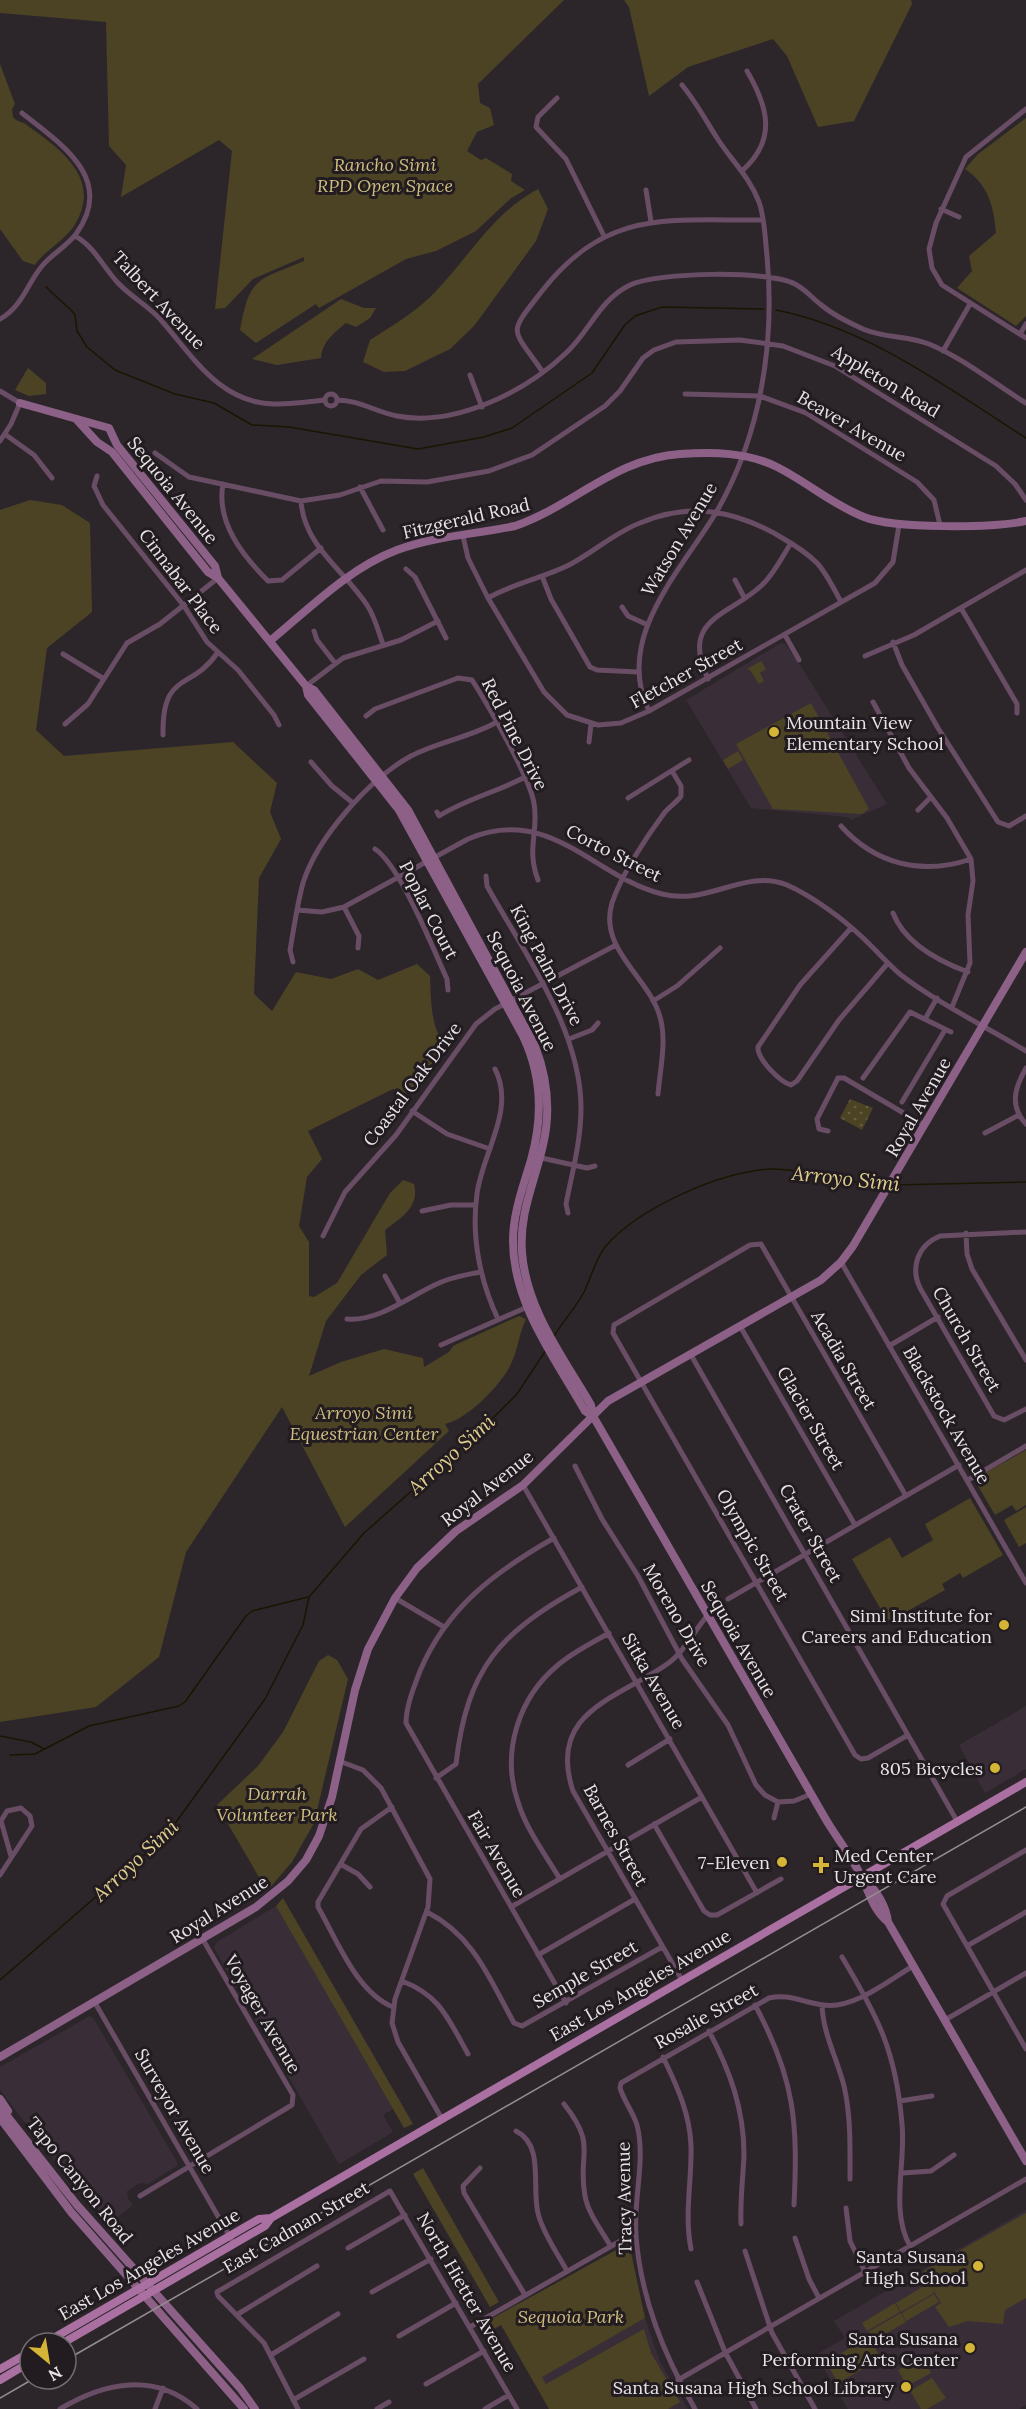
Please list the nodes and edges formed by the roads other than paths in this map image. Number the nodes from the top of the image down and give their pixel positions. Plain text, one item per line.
1 (747, 71) dead end
2 (682, 85) dead end
3 (557, 98) dead end
4 (1026, 109) edge
5 (22, 113) dead end
6 (743, 170) junction
7 (646, 190) dead end
8 (943, 206) junction
9 (959, 217) dead end
10 (763, 220) junction
11 (651, 222) junction
12 (75, 236) junction
13 (604, 236) junction
14 (769, 276) junction
15 (970, 304) junction
16 (0, 319) edge
17 (1026, 324) edge
18 (1020, 334) junction
19 (1026, 338) edge
20 (768, 343) junction
21 (943, 351) junction
22 (542, 371) junction
23 (470, 375) dead end
24 (0, 391) edge
25 (685, 394) dead end
26 (760, 396) junction
27 (20, 403) junction
28 (1026, 403) edge
29 (482, 407) junction
30 (77, 420) junction
31 (99, 425) junction
32 (6, 435) junction
33 (92, 435) junction
34 (0, 441) edge
35 (155, 453) dead end
36 (743, 454) junction
37 (97, 476) dead end
38 (52, 478) dead end
39 (223, 484) junction
40 (360, 487) junction
41 (1026, 500) edge
42 (301, 501) junction
43 (717, 511) junction
44 (1026, 521) edge
45 (899, 525) junction
46 (940, 525) junction
47 (383, 530) dead end
48 (463, 536) junction
49 (791, 543) junction
50 (321, 548) junction
51 (406, 570) dead end
52 (1026, 570) edge
53 (542, 576) junction
54 (218, 578) junction
55 (346, 579) junction
56 (735, 580) dead end
57 (744, 597) junction
58 (488, 598) junction
59 (841, 602) junction
60 (184, 606) junction
61 (622, 607) dead end
62 (961, 608) junction
63 (438, 621) junction
64 (648, 625) junction
65 (314, 631) dead end
66 (785, 635) junction
67 (446, 638) dead end
68 (270, 641) junction
69 (893, 642) junction
70 (383, 644) junction
71 (218, 652) junction
72 (63, 654) dead end
73 (866, 656) dead end
74 (799, 660) dead end
75 (335, 663) junction
76 (638, 672) junction
77 (104, 679) junction
78 (708, 680) junction
79 (306, 686) junction
80 (873, 702) dead end
81 (649, 711) junction
82 (1017, 713) dead end
83 (366, 716) dead end
84 (495, 723) junction
85 (65, 724) dead end
86 (591, 724) junction
87 (279, 725) dead end
88 (163, 735) dead end
89 (589, 742) dead end
90 (689, 760) dead end
91 (311, 762) dead end
92 (672, 771) junction
93 (525, 777) junction
94 (381, 779) junction
95 (932, 797) junction
96 (628, 798) dead end
97 (353, 803) junction
98 (918, 810) dead end
99 (437, 812) dead end
100 (1026, 816) edge
101 (842, 826) dead end
102 (532, 834) junction
103 (375, 849) dead end
104 (971, 859) junction
105 (431, 860) junction
106 (486, 876) dead end
107 (625, 877) junction
108 (398, 878) junction
109 (538, 880) dead end
110 (344, 907) junction
111 (297, 910) junction
112 (893, 913) dead end
113 (851, 928) junction
114 (616, 945) junction
115 (358, 948) dead end
116 (720, 948) dead end
117 (1026, 952) edge
118 (292, 962) dead end
119 (888, 963) junction
120 (968, 972) junction
121 (542, 984) junction
122 (448, 990) dead end
123 (937, 998) junction
124 (653, 1001) junction
125 (509, 1002) junction
126 (952, 1007) junction
127 (925, 1019) junction
128 (598, 1023) dead end
129 (983, 1025) junction
130 (569, 1039) junction
131 (1026, 1051) edge
132 (1026, 1068) edge
133 (495, 1069) dead end
134 (863, 1078) dead end
135 (658, 1094) dead end
136 (902, 1102) dead end
137 (412, 1111) junction
138 (1019, 1115) junction
139 (924, 1125) junction
140 (1026, 1125) edge
141 (828, 1131) dead end
142 (984, 1133) dead end
143 (490, 1149) junction
144 (536, 1157) junction
145 (573, 1165) junction
146 (595, 1166) dead end
147 (475, 1205) junction
148 (423, 1211) dead end
149 (568, 1213) dead end
150 (1026, 1232) edge
151 (966, 1233) junction
152 (323, 1236) dead end
153 (841, 1262) junction
154 (480, 1272) junction
155 (385, 1276) dead end
156 (791, 1297) junction
157 (400, 1303) junction
158 (530, 1305) junction
159 (938, 1317) junction
160 (347, 1319) dead end
161 (498, 1319) junction
162 (740, 1326) junction
163 (612, 1329) joint
164 (441, 1345) dead end
165 (889, 1346) junction
166 (691, 1354) junction
167 (1026, 1360) edge
168 (642, 1382) junction
169 (1024, 1410) edge
170 (592, 1416) junction
171 (1026, 1418) edge
172 (1026, 1446) edge
173 (959, 1465) junction
174 (575, 1466) dead end
175 (968, 1480) junction
176 (523, 1485) junction
177 (906, 1496) junction
178 (855, 1525) junction
179 (554, 1538) junction
180 (805, 1553) junction
181 (757, 1582) junction
182 (1026, 1583) edge
183 (582, 1587) junction
184 (395, 1598) junction
185 (728, 1599) dead end
186 (708, 1615) junction
187 (444, 1627) junction
188 (609, 1633) junction
189 (679, 1654) junction
190 (637, 1682) junction
191 (908, 1735) junction
192 (670, 1739) junction
193 (339, 1761) junction
194 (628, 1765) dead end
195 (436, 1778) junction
196 (1026, 1782) edge
197 (811, 1794) junction
198 (702, 1797) junction
199 (778, 1802) junction
200 (392, 1807) junction
201 (774, 1818) dead end
202 (957, 1821) junction
203 (654, 1824) junction
204 (1026, 1850) edge
205 (607, 1851) junction
206 (11, 1856) junction
207 (342, 1865) junction
208 (0, 1875) edge
209 (862, 1876) junction
210 (560, 1879) junction
211 (781, 1879) dead end
212 (370, 1887) dead end
213 (757, 1893) junction
214 (635, 1899) junction
215 (511, 1907) junction
216 (427, 1912) junction
217 (1026, 1912) edge
218 (202, 1938) junction
219 (967, 1946) junction
220 (662, 1947) junction
221 (538, 1955) junction
222 (842, 1957) dead end
223 (913, 1966) junction
224 (1026, 1973) edge
225 (682, 1980) junction
226 (402, 1981) junction
227 (993, 1992) junction
228 (864, 1994) junction
229 (94, 2001) junction
230 (566, 2002) junction
231 (755, 2005) junction
232 (822, 2005) junction
233 (393, 2007) junction
234 (945, 2020) junction
235 (709, 2031) junction
236 (1023, 2037) edge
237 (1026, 2049) edge
238 (468, 2054) dead end
239 (1, 2055) edge
240 (663, 2057) junction
241 (620, 2088) joint
242 (932, 2096) dead end
243 (0, 2099) edge
244 (900, 2101) junction
245 (564, 2104) dead end
246 (0, 2107) edge
247 (9, 2115) junction
248 (0, 2118) edge
249 (442, 2119) junction
250 (516, 2131) dead end
251 (954, 2155) dead end
252 (1026, 2161) edge
253 (190, 2166) junction
254 (480, 2168) dead end
255 (903, 2173) junction
256 (850, 2179) dead end
257 (1026, 2179) edge
258 (390, 2191) joint
259 (140, 2196) dead end
260 (794, 2205) dead end
261 (846, 2208) dead end
262 (405, 2215) junction
263 (271, 2218) junction
264 (741, 2224) dead end
265 (636, 2232) junction
266 (229, 2236) junction
267 (795, 2238) dead end
268 (234, 2244) junction
269 (610, 2245) junction
270 (910, 2246) junction
271 (348, 2248) dead end
272 (690, 2249) dead end
273 (745, 2251) dead end
274 (430, 2259) junction
275 (317, 2266) dead end
276 (567, 2271) junction
277 (865, 2272) junction
278 (697, 2282) dead end
279 (146, 2283) junction
280 (137, 2289) junction
281 (372, 2292) dead end
282 (149, 2294) junction
283 (525, 2295) junction
284 (819, 2298) junction
285 (456, 2303) junction
286 (238, 2314) junction
287 (338, 2314) dead end
288 (470, 2327) junction
289 (770, 2327) junction
290 (65, 2331) edge
291 (78, 2334) edge
292 (399, 2336) dead end
293 (484, 2351) junction
294 (725, 2352) junction
295 (271, 2355) junction
296 (18, 2359) edge
297 (364, 2359) dead end
298 (0, 2369) edge
299 (18, 2369) edge
300 (0, 2379) edge
301 (678, 2380) junction
302 (426, 2384) dead end
303 (163, 2388) junction
304 (509, 2395) junction
305 (293, 2400) junction
306 (389, 2402) dead end
307 (60, 2409) edge
308 (155, 2409) edge
309 (197, 2409) edge
310 (244, 2409) edge
311 (255, 2409) edge
312 (298, 2409) edge
313 (377, 2409) edge
314 (485, 2409) edge
315 (517, 2409) edge
316 (695, 2409) edge
317 (756, 2409) edge
318 (816, 2409) edge

1 - 6 street
2 - 6 street, Watson Avenue
3 - 13 street
4 - 8 street
5 - 12 street
6 - 10 street, Watson Avenue
7 - 11 street
8 - 9 street
8 - 15 street
10 - 11 street
10 - 14 street, Watson Avenue
11 - 13 street
12 - 16 street
12 - 29 street, Talbert Avenue
13 - 22 street
14 - 20 street, Watson Avenue
14 - 21 street
14 - 22 street
15 - 18 street
15 - 21 street
17 - 18 street
18 - 19 street
20 - 26 street, Watson Avenue
20 - 40 street, Appleton Road
20 - 41 street, Appleton Road
21 - 28 street
22 - 29 street
23 - 29 street
24 - 27 street, Sequoia Avenue
25 - 26 street, Beaver Avenue
26 - 36 street, Watson Avenue
26 - 46 street, Beaver Avenue
27 - 30 main road, Sequoia Avenue
27 - 32 street
30 - 31 main road, Sequoia Avenue
30 - 33 main road, Sequoia Avenue
31 - 33 main road
31 - 54 main road, Sequoia Avenue
32 - 34 street
32 - 38 street
33 - 54 main road, Sequoia Avenue
35 - 39 street, Appleton Road
36 - 43 street, Watson Avenue
36 - 45 main road, Fitzgerald Road
36 - 48 main road, Fitzgerald Road
37 - 60 street, Cinnabar Place
39 - 42 street, Appleton Road
39 - 50 street
40 - 42 street, Appleton Road
40 - 47 street
42 - 50 street
43 - 49 street
43 - 53 street
43 - 64 street, Watson Avenue
44 - 46 main road, Fitzgerald Road
45 - 46 main road, Fitzgerald Road
45 - 59 street, Fletcher Street
48 - 55 main road, Fitzgerald Road
48 - 58 street, Fletcher Street
49 - 57 street
49 - 59 street
50 - 55 street
51 - 63 street
52 - 62 street
53 - 58 street
53 - 76 street
54 - 60 street
54 - 68 main road, Sequoia Avenue
55 - 68 main road, Fitzgerald Road
55 - 70 street
56 - 57 street
57 - 78 street
58 - 86 street, Fletcher Street
59 - 66 street, Fletcher Street
60 - 71 street, Cinnabar Place
60 - 77 street
61 - 64 street
62 - 69 street
62 - 82 street
63 - 67 street
63 - 70 street
64 - 76 street, Watson Avenue
65 - 75 street
66 - 74 street
66 - 78 street, Fletcher Street
68 - 79 main road, Sequoia Avenue
69 - 73 street
69 - 100 street
70 - 75 street
71 - 87 street, Cinnabar Place
71 - 88 street
72 - 77 street
75 - 79 street
76 - 81 street, Watson Avenue
77 - 85 street
78 - 81 street, Fletcher Street
79 - 94 main road, Sequoia Avenue
80 - 95 street
81 - 86 street, Fletcher Street
83 - 84 street, Red Pine Drive
84 - 93 street, Red Pine Drive
84 - 94 street
86 - 89 street
90 - 92 street
91 - 97 street
92 - 96 street
92 - 107 street
93 - 99 street
93 - 102 street, Red Pine Drive
94 - 97 street
94 - 105 main road, Sequoia Avenue
95 - 98 street
95 - 104 street
97 - 111 street
101 - 104 street
102 - 105 street, Corto Street
102 - 107 street, Corto Street
102 - 109 street, Red Pine Drive
103 - 108 street, Poplar Court
104 - 120 street
105 - 108 street, Corto Street
105 - 125 main road, Sequoia Avenue
106 - 121 street, King Palm Drive
107 - 113 street, Corto Street
107 - 114 street
108 - 110 street, Corto Street
108 - 122 street, Poplar Court
110 - 111 street, Corto Street
110 - 115 street
111 - 118 street
112 - 120 street
113 - 119 street, Corto Street
113 - 119 street
114 - 121 street, Coastal Oak Drive
114 - 124 street
116 - 124 street
117 - 129 main road, Royal Avenue
119 - 123 street, Corto Street
120 - 126 street
121 - 125 street, Coastal Oak Drive
121 - 130 street, King Palm Drive
123 - 126 street, Corto Street
123 - 127 street
124 - 135 street
125 - 137 street, Coastal Oak Drive
125 - 144 main road, Sequoia Avenue
126 - 129 street, Corto Street
127 - 134 street
127 - 136 street
128 - 130 street
129 - 131 street, Corto Street
129 - 139 main road, Royal Avenue
130 - 145 street, King Palm Drive
132 - 138 street
133 - 143 street
137 - 143 street
137 - 152 street, Coastal Oak Drive
138 - 140 street
138 - 142 street
139 - 141 street
139 - 153 main road, Royal Avenue
143 - 147 street
144 - 145 street
144 - 158 main road, Sequoia Avenue
145 - 146 street
145 - 149 street, King Palm Drive
147 - 148 street
147 - 154 street
150 - 151 street, Church Street
151 - 159 street, Church Street
151 - 167 street
153 - 156 main road, Royal Avenue
153 - 165 street, Blackstock Avenue
154 - 157 street
154 - 161 street
155 - 157 street
156 - 162 main road, Royal Avenue
156 - 163 street, Acadia Street
156 - 177 street, Acadia Street
157 - 160 street
158 - 161 street
158 - 170 main road, Sequoia Avenue
158 - 170 main road, Sequoia Avenue
159 - 165 street
159 - 169 street, Church Street
161 - 164 street
162 - 166 main road, Royal Avenue
162 - 178 street, Glacier Street
163 - 168 street, Olympic Street
165 - 173 street, Blackstock Avenue
166 - 168 main road, Royal Avenue
166 - 180 street, Crater Street
168 - 170 main road, Royal Avenue
168 - 181 street, Olympic Street
169 - 171 street
170 - 176 main road, Royal Avenue
170 - 186 main road, Sequoia Avenue
172 - 175 street
173 - 175 street, Blackstock Avenue
173 - 177 street
174 - 189 street, Moreno Drive
175 - 182 street, Blackstock Avenue
176 - 179 street, Sitka Avenue
176 - 184 main road, Royal Avenue
177 - 178 street
178 - 180 street
179 - 183 street, Sitka Avenue
179 - 187 street
180 - 181 street
180 - 191 street, Crater Street
181 - 185 street
181 - 191 street, Olympic Street
183 - 188 street, Sitka Avenue
183 - 195 street
184 - 187 street
184 - 193 main road, Royal Avenue
186 - 189 street, Barnes Street
186 - 197 main road, Sequoia Avenue
187 - 195 street, Fair Avenue
188 - 190 street, Sitka Avenue
188 - 210 street
189 - 190 street, Barnes Street
189 - 199 street, Moreno Drive
190 - 192 street, Sitka Avenue
190 - 205 street, Barnes Street
191 - 202 street, Crater Street
192 - 194 street
192 - 198 street, Sitka Avenue
193 - 200 street
193 - 218 main road, Royal Avenue
195 - 215 street, Fair Avenue
196 - 202 main road, East Los Angeles Avenue
197 - 199 street
197 - 209 main road, Sequoia Avenue
198 - 203 street
198 - 213 street, Sitka Avenue
199 - 201 street
200 - 207 street
200 - 216 street
202 - 209 main road, East Los Angeles Avenue
203 - 205 street
203 - 213 street
204 - 219 street
205 - 210 street
205 - 214 street, Barnes Street
206 - 206 street
206 - 208 street
207 - 212 street
207 - 233 street
209 - 223 main road, Sequoia Avenue
209 - 225 main road, East Los Angeles Avenue
210 - 215 street
211 - 213 street
214 - 220 street, Barnes Street
214 - 221 street
215 - 221 street, Fair Avenue
216 - 226 street
216 - 230 street, Semple Street
217 - 219 street
218 - 229 main road, Royal Avenue
218 - 253 street, Voyager Avenue
219 - 227 street
220 - 225 street, Barnes Street
220 - 230 street, Semple Street
221 - 230 street, Fair Avenue
222 - 228 street
223 - 228 street, Rosalie Street
223 - 234 main road, Sequoia Avenue
224 - 227 street
225 - 249 main road, East Los Angeles Avenue
226 - 233 street
226 - 238 street
227 - 234 street
227 - 236 street
228 - 232 street, Rosalie Street
228 - 244 street
229 - 239 main road, Royal Avenue
229 - 253 street, Surveyor Avenue
231 - 232 street, Rosalie Street
231 - 235 street, Rosalie Street
231 - 260 street
232 - 256 street
233 - 249 street
234 - 252 main road, Sequoia Avenue
235 - 240 street, Rosalie Street
235 - 264 street
236 - 237 street
240 - 241 street, Rosalie Street
240 - 272 street
241 - 265 street, Tracy Avenue
242 - 244 street
243 - 247 main road
244 - 255 street
245 - 269 street
246 - 247 main road, Tapo Canyon Road
247 - 279 main road, Tapo Canyon Road
248 - 280 main road, Tapo Canyon Road
249 - 263 main road, East Los Angeles Avenue
250 - 276 street
251 - 255 street
253 - 259 street
253 - 266 street, Surveyor Avenue
254 - 283 street
255 - 270 street
257 - 270 street
258 - 262 street, North Hietter Avenue
258 - 286 street, East Cadman Street
261 - 277 street
262 - 271 street
262 - 274 street, North Hietter Avenue
263 - 266 main road, East Los Angeles Avenue
263 - 268 main road, East Los Angeles Avenue
265 - 269 street
265 - 301 street, Tracy Avenue
266 - 268 street, Surveyor Avenue
266 - 279 main road, East Los Angeles Avenue
267 - 284 street
268 - 282 main road, East Los Angeles Avenue
269 - 276 street
270 - 277 street
273 - 289 street
274 - 281 street
274 - 285 street, North Hietter Avenue
275 - 286 street
276 - 283 street
277 - 284 street
278 - 294 street
279 - 280 main road, East Los Angeles Avenue
279 - 282 main road, Tapo Canyon Road
280 - 282 main road, Tapo Canyon Road
280 - 290 main road, East Los Angeles Avenue
282 - 291 main road, East Los Angeles Avenue
282 - 310 main road, Tapo Canyon Road
282 - 311 main road, Tapo Canyon Road
283 - 288 street
284 - 289 street
285 - 288 street, North Hietter Avenue
285 - 292 street
286 - 295 street
287 - 295 street
288 - 293 street, North Hietter Avenue
289 - 294 street
289 - 318 street
293 - 302 street
293 - 304 street, North Hietter Avenue
294 - 301 street
294 - 317 street
295 - 305 street
296 - 298 main road
297 - 305 street
299 - 300 main road
301 - 316 street, Tracy Avenue
303 - 307 street
303 - 308 street
303 - 309 street
304 - 314 street
304 - 315 street, North Hietter Avenue
305 - 312 street
306 - 313 street

